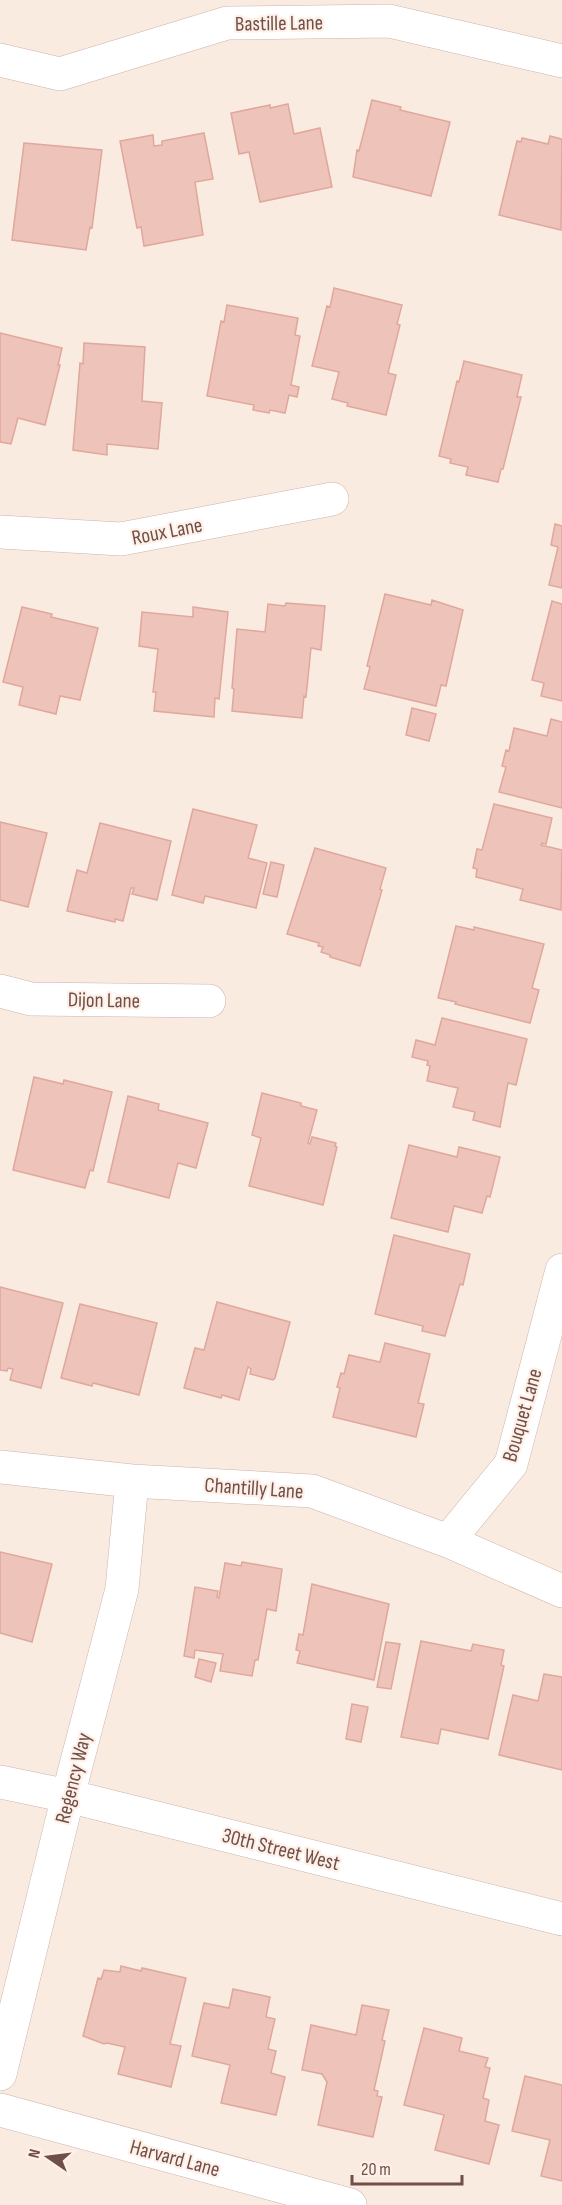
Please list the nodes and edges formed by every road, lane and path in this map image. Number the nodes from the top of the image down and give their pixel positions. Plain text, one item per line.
1 (226, 12) edge
2 (0, 60) edge
3 (562, 61) edge
4 (332, 499) dead end
5 (0, 532) edge
6 (0, 991) edge
7 (209, 1001) dead end
8 (562, 1270) edge
9 (0, 1467) edge
10 (132, 1480) junction
11 (448, 1541) junction
12 (562, 1591) edge
13 (0, 1782) edge
14 (68, 1796) junction
15 (562, 1919) edge
16 (0, 2074) edge
17 (0, 2110) edge
18 (350, 2205) edge

1 - 2 street, Bastille Lane
1 - 3 street, Bastille Lane
4 - 5 street, Roux Lane
6 - 7 street, Dijon Lane
8 - 11 street, Bouquet Lane
9 - 10 street, Chantilly Lane
10 - 11 street, Chantilly Lane
10 - 14 street, Regency Way
11 - 12 street, Chantilly Lane
13 - 14 street, 30th Street West
14 - 15 street, 30th Street West
14 - 16 street, Regency Way
17 - 18 street, Harvard Lane

